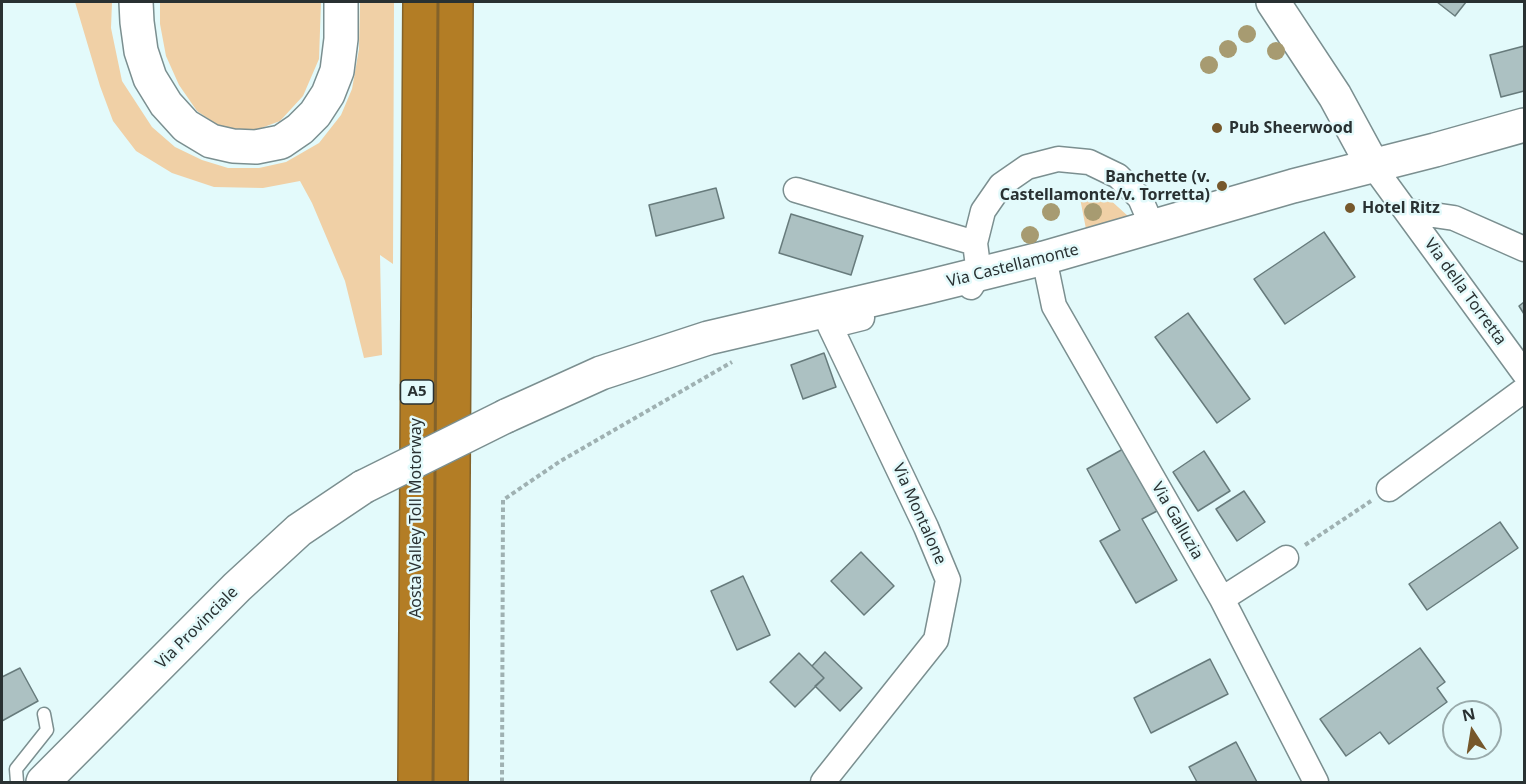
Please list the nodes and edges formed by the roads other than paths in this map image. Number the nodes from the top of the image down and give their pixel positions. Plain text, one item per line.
1 (136, 2) edge
2 (341, 2) edge
3 (420, 2) edge
4 (456, 2) edge
5 (1273, 2) edge
6 (1524, 125) edge
7 (1373, 166) junction
8 (796, 190) dead end
9 (1406, 211) junction
10 (1153, 228) junction
11 (975, 243) junction
12 (1524, 249) edge
13 (1044, 258) junction
14 (979, 274) junction
15 (1524, 373) edge
16 (1524, 390) edge
17 (363, 487) joint
18 (1389, 489) road end
19 (1286, 558) road end
20 (1222, 599) junction
21 (44, 714) dead end
22 (17, 783) edge
23 (43, 783) edge
24 (415, 783) edge
25 (451, 783) edge
26 (823, 783) edge
27 (1316, 783) edge

1 - 2 main road
3 - 24 highway, Aosta Valley Toll Motorway / A5
4 - 25 highway, A5
5 - 7 main road, Via della Torretta
6 - 7 main road, Via Castellamonte
7 - 9 street, Via della Torretta
7 - 10 main road, Via Castellamonte
8 - 11 street
9 - 12 street, Via della Torretta
9 - 15 street, Via della Torretta
10 - 11 street
10 - 13 main road, Via Castellamonte
11 - 14 street
13 - 14 main road, Via Castellamonte
13 - 20 street, Via Galluzia
14 - 17 main road, Via Castellamonte, bridge
14 - 26 street, Via Montalone
16 - 18 street
17 - 23 main road, Via Provinciale
19 - 20 street
20 - 27 street, Via Galluzia
21 - 22 lane

